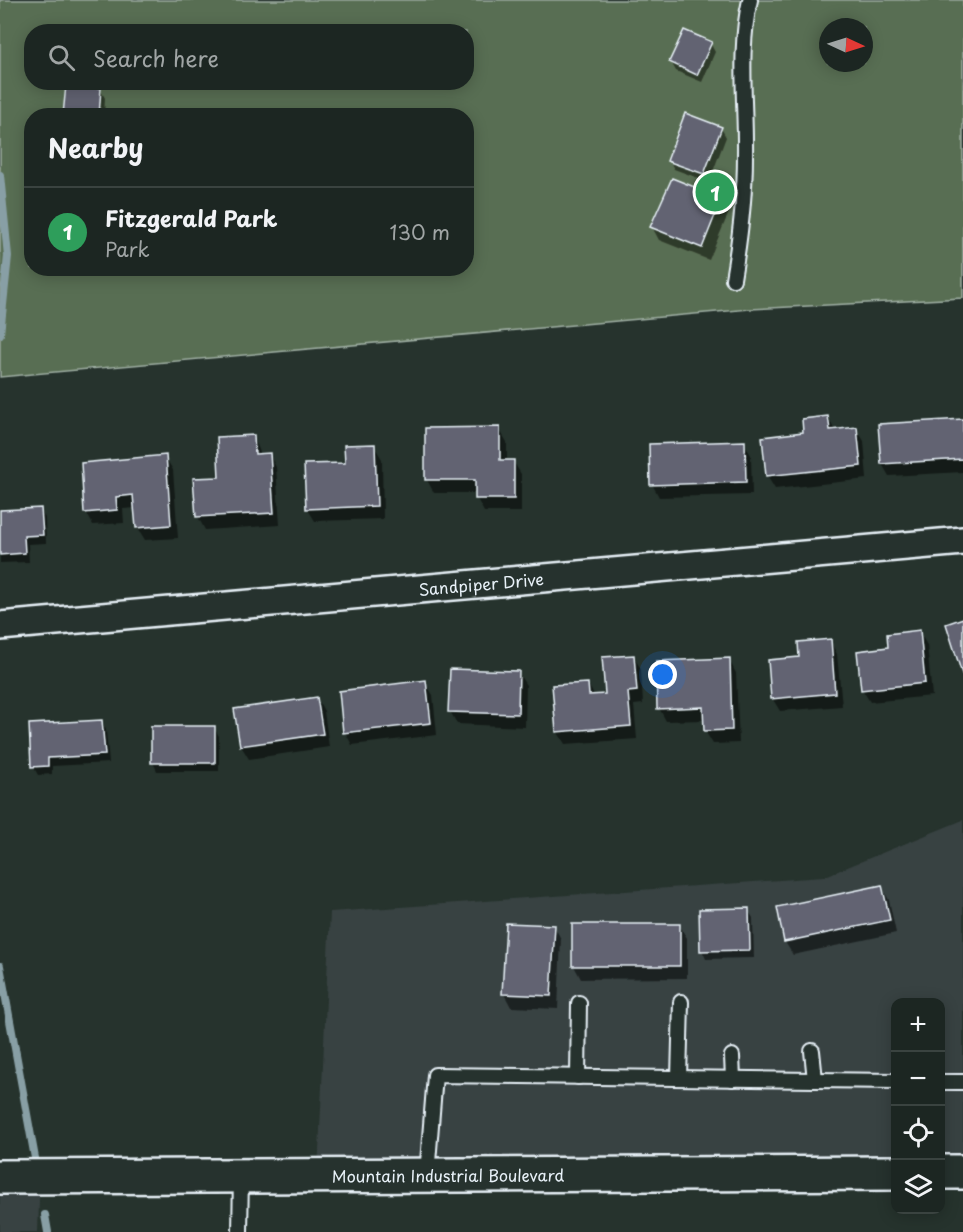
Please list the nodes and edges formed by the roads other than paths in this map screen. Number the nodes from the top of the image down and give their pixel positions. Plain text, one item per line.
1 (750, 0) edge
2 (733, 279) dead end
3 (963, 541) edge
4 (0, 626) edge
5 (681, 1002) dead end
6 (579, 1003) dead end
7 (812, 1051) dead end
8 (732, 1056) dead end
9 (578, 1077) junction
10 (679, 1078) junction
11 (733, 1079) junction
12 (815, 1080) junction
13 (891, 1082) edge
14 (945, 1082) edge
15 (963, 1082) edge
16 (945, 1172) edge
17 (963, 1172) edge
18 (891, 1173) edge
19 (427, 1175) junction
20 (241, 1176) junction
21 (0, 1177) edge
22 (240, 1232) edge

1 - 2 lane
3 - 4 street, Sandpiper Drive
5 - 10 lane
6 - 9 lane
7 - 12 lane
8 - 11 lane
9 - 10 lane
9 - 19 lane
10 - 11 lane
11 - 12 lane
12 - 13 lane
14 - 15 lane
16 - 17 main road
18 - 19 main road, Mountain Industrial Boulevard
19 - 20 main road, Mountain Industrial Boulevard
20 - 21 main road, Mountain Industrial Boulevard
20 - 22 lane

